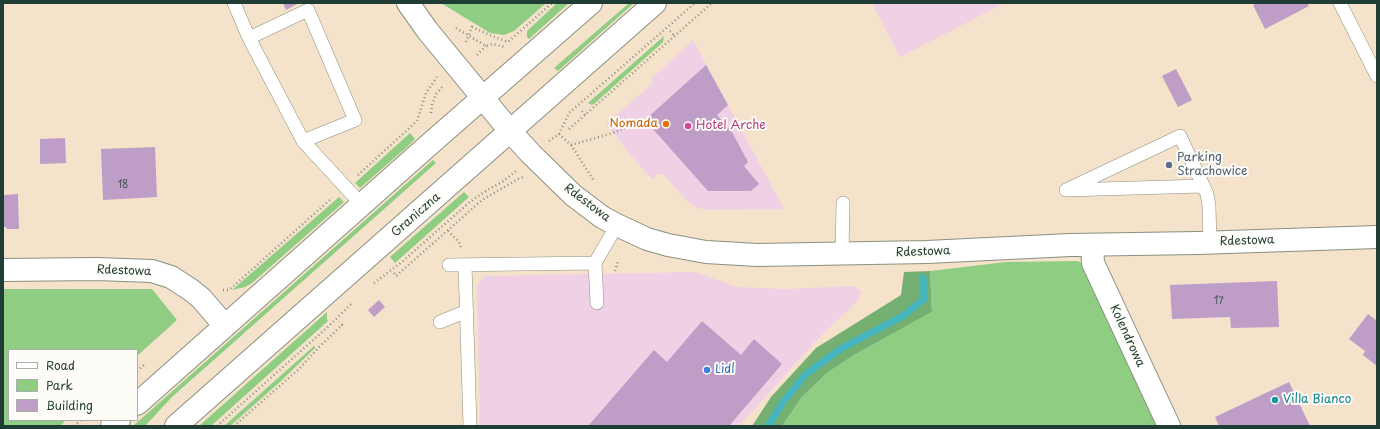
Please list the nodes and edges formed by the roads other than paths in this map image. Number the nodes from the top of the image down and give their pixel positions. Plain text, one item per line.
1 (234, 3) edge
2 (408, 3) edge
3 (591, 3) edge
4 (655, 3) edge
5 (1340, 3) edge
6 (249, 38) junction
7 (1377, 76) edge
8 (482, 98) junction
9 (510, 131) junction
10 (303, 141) junction
11 (1203, 186) junction
12 (843, 203) dead end
13 (362, 205) junction
14 (617, 225) junction
15 (1377, 237) edge
16 (1210, 242) junction
17 (1092, 245) junction
18 (842, 254) junction
19 (595, 262) junction
20 (448, 265) dead end
21 (465, 265) junction
22 (3, 270) edge
23 (597, 303) dead end
24 (467, 311) junction
25 (440, 322) dead end
26 (225, 326) junction
27 (138, 403) edge
28 (176, 426) edge
29 (470, 426) edge
30 (1169, 426) edge

1 - 6 lane
2 - 8 street, Rdestowa
3 - 8 street
4 - 9 street, Graniczna
5 - 7 lane
6 - 10 lane
6 - 10 lane
8 - 9 street, Rdestowa
8 - 13 street
9 - 14 street, Rdestowa
9 - 28 street, Graniczna
10 - 13 lane
11 - 11 lane
11 - 16 lane
12 - 18 lane
13 - 26 street
14 - 18 street, Rdestowa
14 - 19 lane
15 - 16 street, Rdestowa
16 - 17 street, Rdestowa
17 - 18 street, Rdestowa
17 - 30 street, Kolendrowa
19 - 21 lane
19 - 23 lane
20 - 21 lane
21 - 24 lane
22 - 26 street, Rdestowa
24 - 25 lane
24 - 29 lane
26 - 27 street

